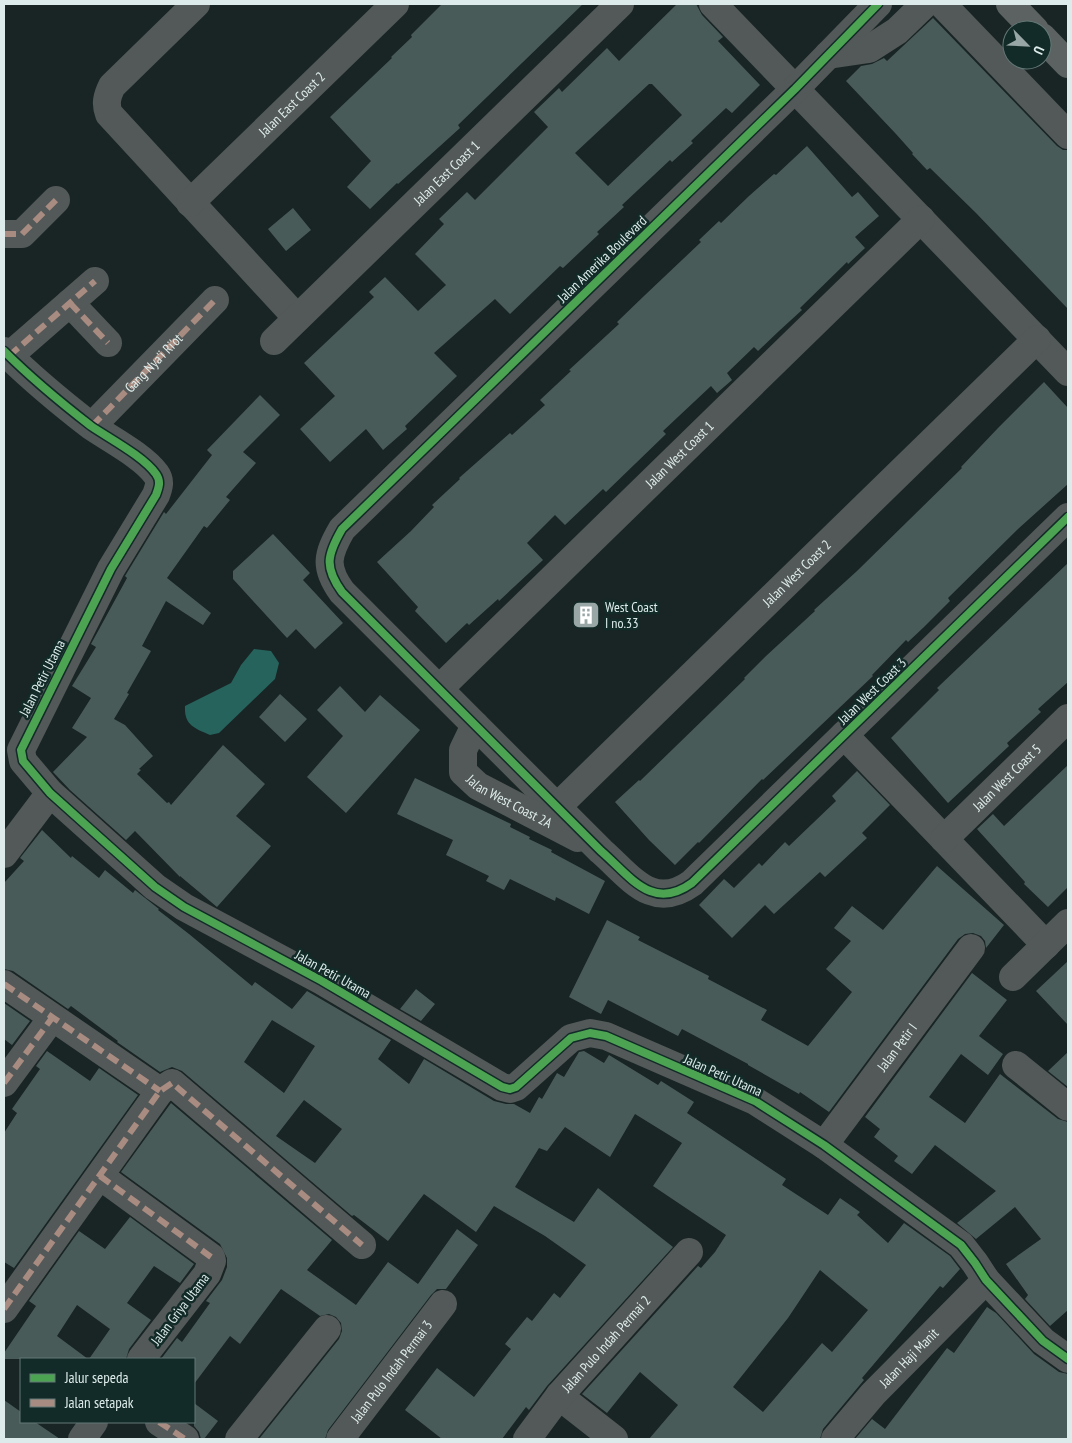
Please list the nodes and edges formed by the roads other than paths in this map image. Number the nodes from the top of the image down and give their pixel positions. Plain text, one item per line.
1 (196, 4) edge
2 (395, 4) edge
3 (620, 4) edge
4 (713, 4) edge
5 (878, 4) edge
6 (925, 4) edge
7 (942, 4) edge
8 (1010, 4) edge
9 (1025, 20) edge
10 (1052, 47) edge
11 (828, 55) junction
12 (1068, 64) edge
13 (795, 88) junction
14 (1068, 135) edge
15 (56, 200) dead end
16 (190, 203) junction
17 (921, 219) junction
18 (4, 234) edge
19 (95, 281) dead end
20 (215, 300) dead end
21 (70, 302) junction
22 (297, 318) junction
23 (1037, 339) junction
24 (274, 341) dead end
25 (108, 343) dead end
26 (6, 353) edge
27 (1068, 372) edge
28 (92, 426) junction
29 (1068, 517) edge
30 (439, 689) junction
31 (1068, 718) edge
32 (475, 725) junction
33 (844, 735) junction
34 (50, 793) junction
35 (557, 807) junction
36 (944, 839) junction
37 (601, 851) junction
38 (4, 854) edge
39 (1068, 923) edge
40 (1046, 945) junction
41 (971, 948) dead end
42 (1014, 977) dead end
43 (4, 984) edge
44 (52, 1018) junction
45 (1016, 1065) dead end
46 (4, 1083) edge
47 (160, 1091) junction
48 (1068, 1107) edge
49 (824, 1146) junction
50 (100, 1176) junction
51 (362, 1245) dead end
52 (689, 1252) dead end
53 (986, 1280) junction
54 (443, 1304) dead end
55 (4, 1309) edge
56 (327, 1329) dead end
57 (142, 1358) edge
58 (1068, 1359) edge
59 (559, 1396) junction
60 (93, 1423) edge
61 (161, 1423) edge
62 (82, 1439) edge
63 (185, 1439) edge
64 (239, 1439) edge
65 (340, 1439) edge
66 (527, 1439) edge
67 (614, 1439) edge
68 (835, 1439) edge

1 - 16 street
2 - 16 street, Jalan East Coast 2
3 - 22 street, Jalan East Coast 1
4 - 13 street
5 - 11 street, Jalan Amerika Boulevard
6 - 11 street
7 - 14 street
8 - 9 main road
10 - 12 main road
11 - 13 street, Jalan Amerika Boulevard
13 - 17 street
13 - 30 street, Jalan Amerika Boulevard
15 - 18 street
16 - 22 street
17 - 23 street
17 - 30 street, Jalan West Coast 1
19 - 21 street
20 - 28 street, Gang Nya'i Ri'ot
21 - 25 street
21 - 26 street
22 - 24 street, Jalan East Coast 1
23 - 27 street
23 - 35 street, Jalan West Coast 2
26 - 28 street, Jalan Petir Utama
28 - 34 street, Jalan Petir Utama
29 - 33 street, Jalan West Coast 3
30 - 32 street
31 - 36 street, Jalan West Coast 5
32 - 35 street
32 - 37 street, Jalan West Coast 2A
33 - 36 street
33 - 37 street, Jalan West Coast 3
34 - 38 street
34 - 49 street, Jalan Petir Utama
35 - 37 street
36 - 40 street
39 - 40 street
40 - 42 street
41 - 49 street, Jalan Petir I
43 - 44 street
44 - 46 street
44 - 47 street
45 - 48 street
47 - 50 street
47 - 51 street
49 - 53 street, Jalan Petir Utama
50 - 55 street
50 - 57 street, Jalan Griya Utama
52 - 59 street, Jalan Pulo Indah Permai 2
53 - 58 street, Jalan Petir Utama
53 - 68 street, Jalan Haji Manit
54 - 65 street, Jalan Pulo Indah Permai 3
56 - 64 street
59 - 66 street, Jalan Pulo Indah Permai 2
59 - 67 street
60 - 62 street
61 - 63 street

